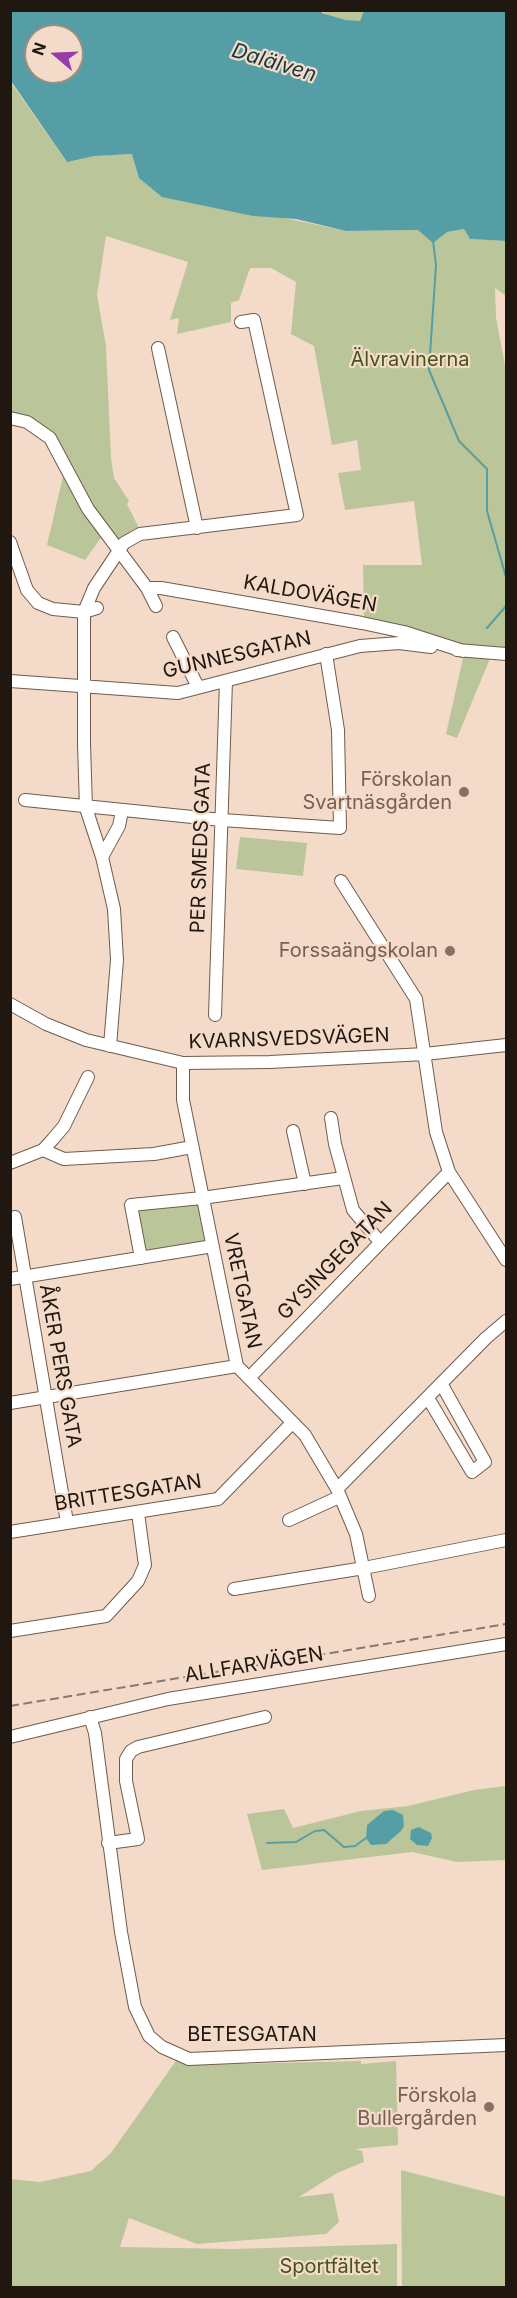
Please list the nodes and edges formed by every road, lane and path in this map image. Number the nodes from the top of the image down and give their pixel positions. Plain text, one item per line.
1 (241, 322) dead end
2 (158, 348) dead end
3 (10, 418) edge
4 (197, 528) junction
5 (10, 542) edge
6 (119, 550) junction
7 (147, 588) junction
8 (156, 606) dead end
9 (97, 608) dead end
10 (84, 612) junction
11 (173, 637) dead end
12 (463, 651) junction
13 (326, 654) junction
14 (507, 654) edge
15 (10, 681) edge
16 (226, 681) junction
17 (84, 686) junction
18 (198, 687) junction
19 (25, 800) dead end
20 (86, 808) junction
21 (122, 811) junction
22 (222, 820) junction
23 (102, 857) junction
24 (341, 881) dead end
25 (10, 1004) edge
26 (215, 1015) dead end
27 (110, 1046) junction
28 (507, 1046) edge
29 (425, 1054) junction
30 (183, 1063) junction
31 (88, 1077) dead end
32 (331, 1118) dead end
33 (292, 1131) dead end
34 (192, 1147) junction
35 (43, 1150) junction
36 (10, 1163) edge
37 (449, 1172) junction
38 (343, 1178) junction
39 (305, 1184) junction
40 (202, 1198) junction
41 (15, 1217) dead end
42 (380, 1242) junction
43 (213, 1246) junction
44 (141, 1258) junction
45 (507, 1260) edge
46 (25, 1276) junction
47 (10, 1279) edge
48 (507, 1321) edge
49 (237, 1366) junction
50 (249, 1378) junction
51 (442, 1385) junction
52 (45, 1397) junction
53 (428, 1398) junction
54 (10, 1402) edge
55 (292, 1423) junction
56 (338, 1493) junction
57 (138, 1513) junction
58 (289, 1520) dead end
59 (67, 1522) junction
60 (10, 1532) edge
61 (507, 1540) edge
62 (364, 1568) junction
63 (234, 1588) dead end
64 (369, 1596) dead end
65 (10, 1631) edge
66 (507, 1644) edge
67 (90, 1717) junction
68 (265, 1717) dead end
69 (10, 1737) edge
70 (108, 1843) junction
71 (507, 2045) edge

1 - 4 street
2 - 4 street
3 - 6 street
4 - 6 street
5 - 10 street
6 - 7 street
6 - 10 street
7 - 8 street
7 - 12 street, KALDOVÄGEN
9 - 10 street
10 - 17 street
11 - 18 street
12 - 13 street, GUNNESGATAN
12 - 14 street
13 - 16 street, GUNNESGATAN
13 - 22 street
15 - 17 street, GUNNESGATAN
16 - 18 street, GUNNESGATAN
16 - 22 street, PER SMEDS GATA
17 - 18 street, GUNNESGATAN
17 - 20 street
19 - 20 street
20 - 21 street
20 - 23 street
21 - 22 street
21 - 23 street
22 - 26 street, PER SMEDS GATA
23 - 27 street
24 - 29 street
25 - 27 street, KVARNSVEDSVÄGEN
27 - 30 street, KVARNSVEDSVÄGEN
28 - 29 street, KVARNSVEDSVÄGEN
29 - 30 street, KVARNSVEDSVÄGEN
29 - 37 street
30 - 34 street, VRETGATAN
31 - 35 street
32 - 38 street
33 - 39 street
34 - 35 street
34 - 40 street, VRETGATAN
35 - 36 street
37 - 42 street, GYSINGEGATAN
37 - 45 street
38 - 39 street
38 - 42 street
39 - 40 street
40 - 43 street, VRETGATAN
40 - 44 street
41 - 46 street, ÅKER PERS GATA
42 - 50 street, GYSINGEGATAN
43 - 44 street
43 - 49 street, VRETGATAN
44 - 46 street
46 - 47 street
46 - 52 street, ÅKER PERS GATA
48 - 51 street
49 - 50 street, VRETGATAN
49 - 52 street
50 - 55 street, VRETGATAN
51 - 53 street
51 - 53 street
52 - 54 street
52 - 59 street, ÅKER PERS GATA
53 - 56 street
55 - 56 street, VRETGATAN
55 - 57 street, BRITTESGATAN
56 - 58 street
56 - 62 street, VRETGATAN
57 - 59 street, BRITTESGATAN
57 - 65 street
59 - 60 street, BRITTESGATAN
61 - 62 street
62 - 63 street
62 - 64 street, VRETGATAN
66 - 67 street, ALLFARVÄGEN
67 - 69 street, ALLFARVÄGEN
67 - 70 street, BETESGATAN
68 - 70 street
70 - 71 street, BETESGATAN

